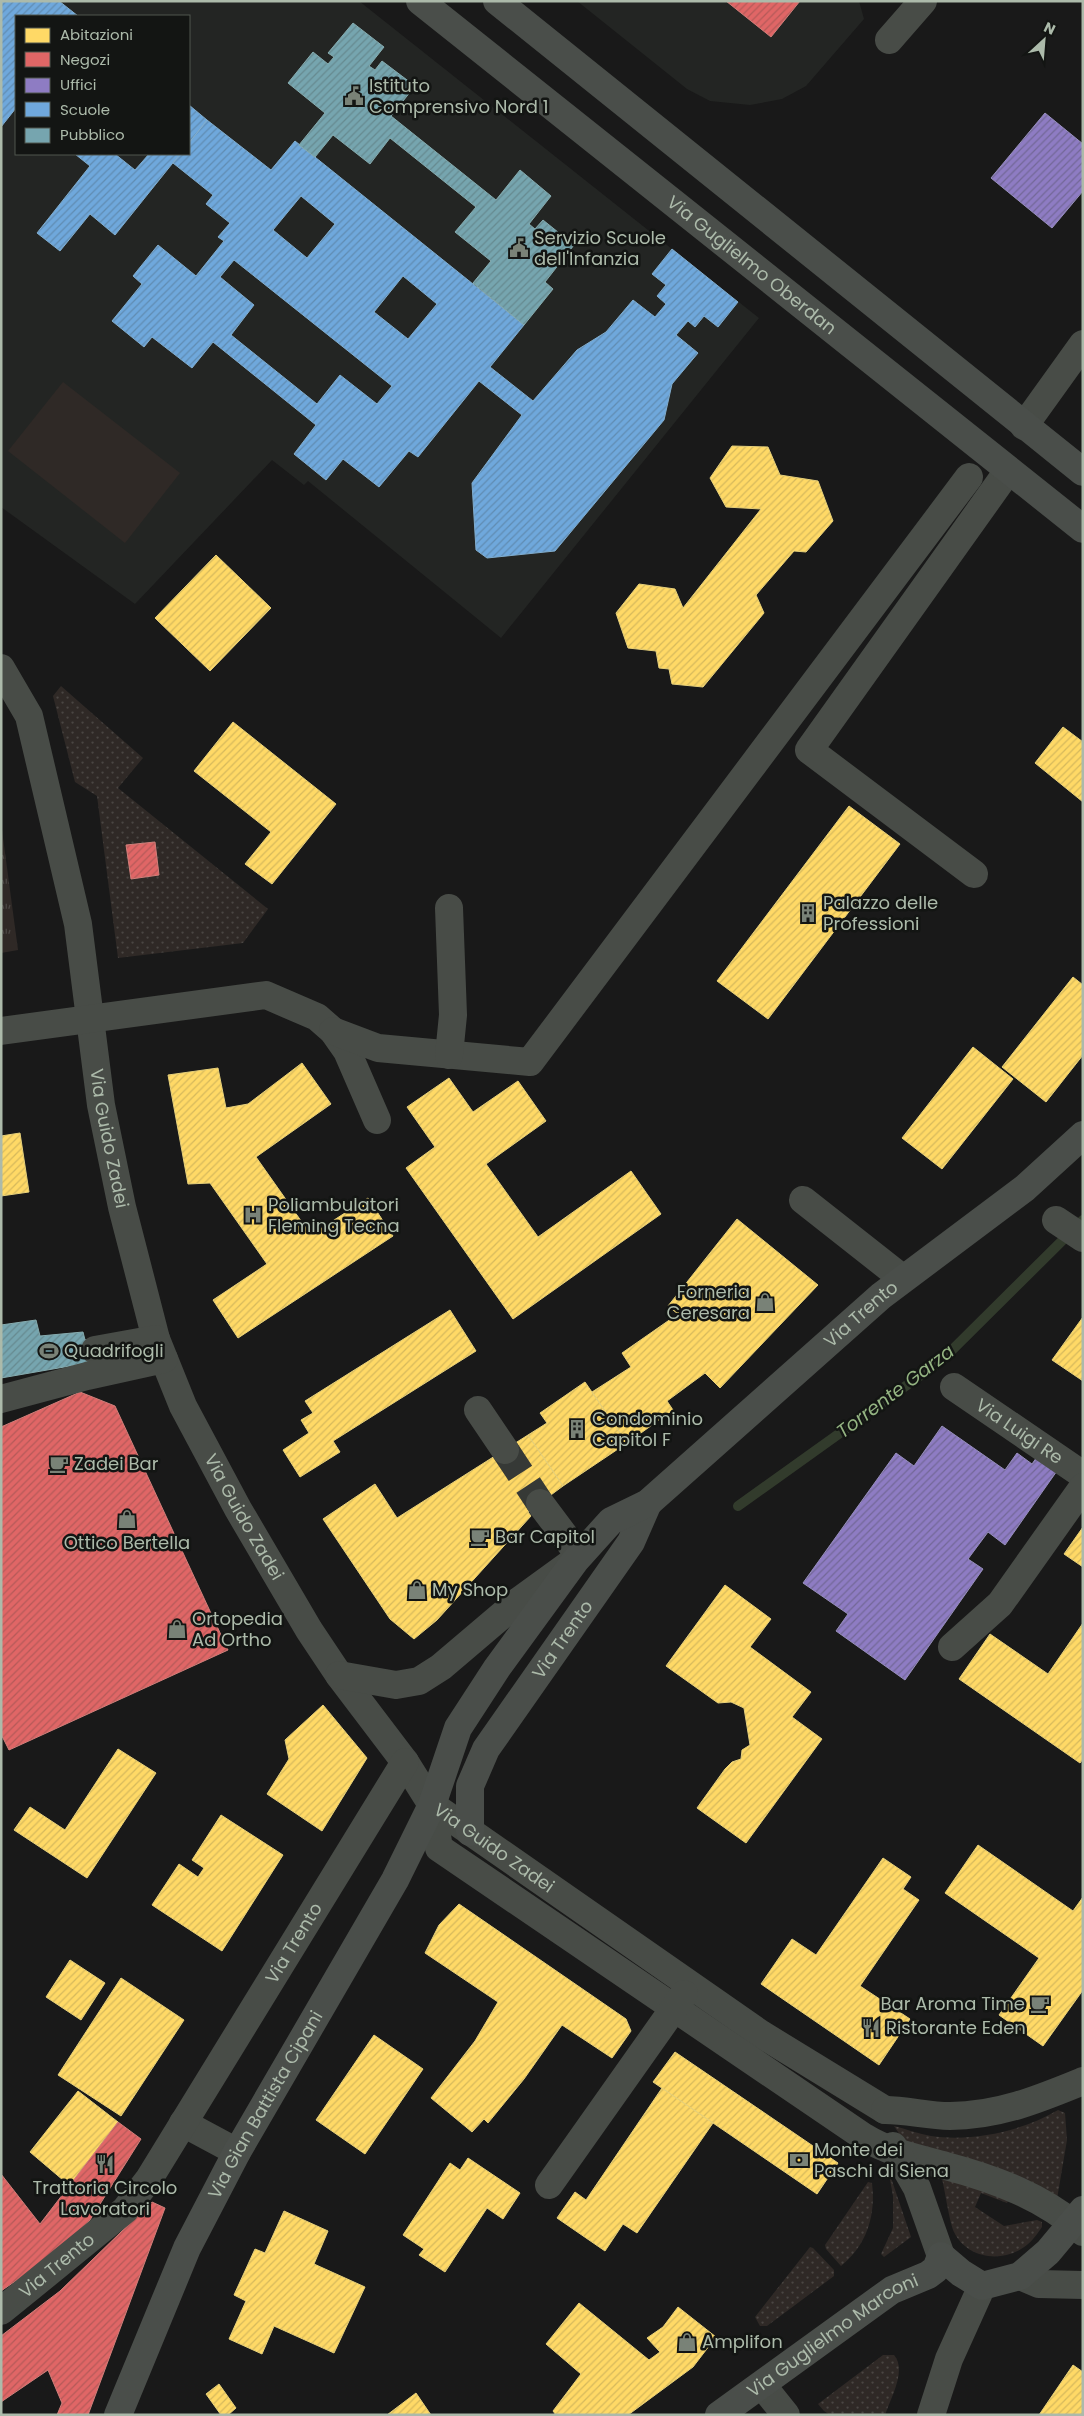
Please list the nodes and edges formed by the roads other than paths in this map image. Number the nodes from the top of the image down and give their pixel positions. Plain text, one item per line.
1 (420, 1) edge
2 (497, 1) edge
3 (923, 1) edge
4 (889, 40) dead end
5 (1083, 344) edge
6 (1024, 426) junction
7 (1008, 471) junction
8 (1083, 472) edge
9 (969, 477) dead end
10 (1083, 529) edge
11 (1, 668) edge
12 (974, 874) dead end
13 (449, 908) dead end
14 (91, 1019) junction
15 (1, 1031) edge
16 (340, 1041) junction
17 (449, 1055) junction
18 (377, 1120) dead end
19 (1083, 1135) edge
20 (803, 1200) dead end
21 (1056, 1220) dead end
22 (1083, 1238) edge
23 (902, 1278) junction
24 (160, 1349) junction
25 (95, 1350) dead end
26 (954, 1387) dead end
27 (1, 1399) edge
28 (478, 1410) dead end
29 (505, 1450) tunnel mouth
30 (1083, 1475) edge
31 (1083, 1487) edge
32 (540, 1503) tunnel mouth
33 (648, 1503) junction
34 (577, 1558) junction
35 (952, 1647) dead end
36 (340, 1675) junction
37 (405, 1762) junction
38 (432, 1806) junction
39 (470, 1832) junction
40 (691, 1985) junction
41 (674, 2008) junction
42 (1083, 2081) edge
43 (885, 2110) junction
44 (183, 2123) junction
45 (237, 2152) junction
46 (895, 2152) junction
47 (549, 2185) dead end
48 (1080, 2222) edge
49 (941, 2256) junction
50 (1020, 2276) junction
51 (1083, 2285) edge
52 (982, 2286) junction
53 (1, 2311) edge
54 (762, 2385) junction
55 (118, 2415) edge
56 (719, 2415) edge
57 (786, 2415) edge
58 (931, 2415) edge

1 - 7 main road, Via Guglielmo Oberdan
2 - 6 main road
3 - 4 street
5 - 6 street
6 - 8 main road
7 - 10 main road, Via Guglielmo Oberdan
7 - 12 street
9 - 17 street
11 - 14 street, Via Guido Zadei
13 - 17 street
14 - 15 street
14 - 16 street
14 - 24 street, Via Guido Zadei
16 - 17 street
16 - 18 street
19 - 23 main road, Via Trento
20 - 23 street
21 - 22 street
23 - 33 main road, Via Trento
24 - 25 street
24 - 27 street
24 - 36 street, Via Guido Zadei
26 - 30 street, Via Luigi Re
28 - 29 street
31 - 35 street
32 - 34 street
33 - 34 main road, Via Trento
33 - 39 main road, Via Trento
34 - 36 street, Via Trento
34 - 38 main road, Via Trento
36 - 37 street, Via Guido Zadei
37 - 38 street, Via Guido Zadei
37 - 44 street, Via Trento
38 - 39 street, Via Guido Zadei
38 - 41 street
38 - 45 main road, Via Gian Battista Cipani
39 - 40 street, Via Guido Zadei
40 - 41 street
40 - 43 street, Via Guido Zadei
41 - 46 street
41 - 47 street
42 - 43 street
43 - 46 street
44 - 45 street
44 - 53 street, Via Trento
45 - 55 main road, Via Gian Battista Cipani
46 - 48 street
46 - 49 street
48 - 50 main road
49 - 52 main road
49 - 54 main road, Via Guglielmo Marconi
50 - 51 street
50 - 52 main road
52 - 58 street
54 - 56 main road, Via Guglielmo Marconi
54 - 57 street

